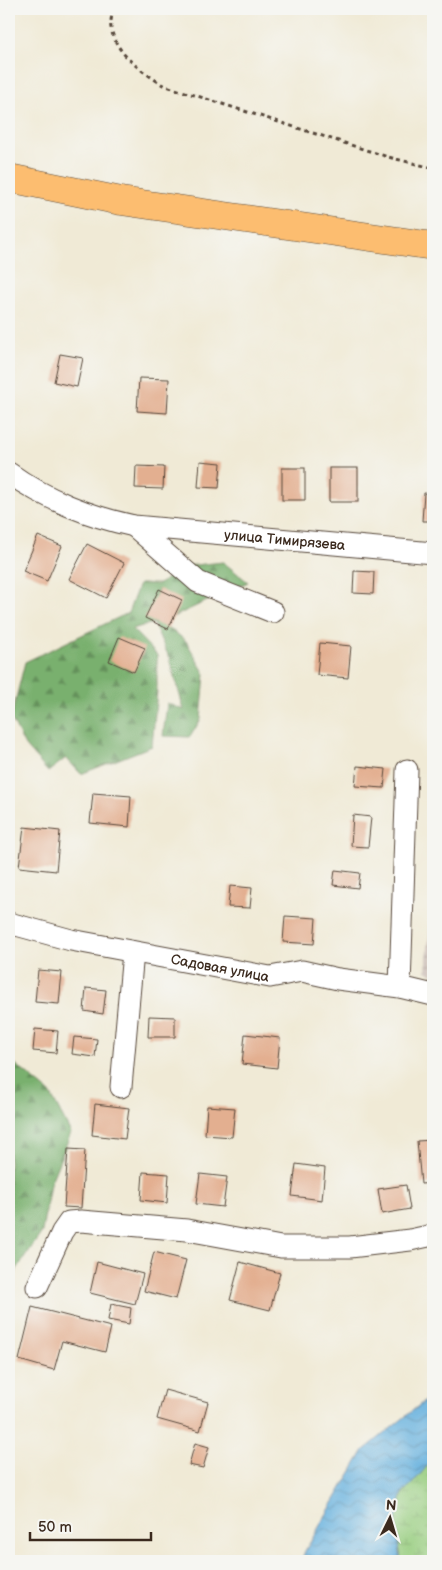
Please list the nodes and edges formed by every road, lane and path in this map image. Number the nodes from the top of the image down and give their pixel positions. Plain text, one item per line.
1 (113, 9) edge
2 (433, 168) edge
3 (9, 178) edge
4 (433, 246) edge
5 (9, 473) edge
6 (134, 526) junction
7 (433, 553) edge
8 (273, 612) dead end
9 (407, 770) dead end
10 (9, 923) edge
11 (133, 952) junction
12 (400, 987) junction
13 (433, 995) edge
14 (121, 1087) dead end
15 (433, 1235) edge
16 (37, 1287) dead end

1 - 2 path
3 - 4 main road
5 - 6 street, улица Тимирязева
6 - 7 street, улица Тимирязева
6 - 8 street
9 - 12 street
10 - 11 street, Садовая улица
11 - 12 street, Садовая улица
11 - 14 street
12 - 13 street, Садовая улица
15 - 16 street

